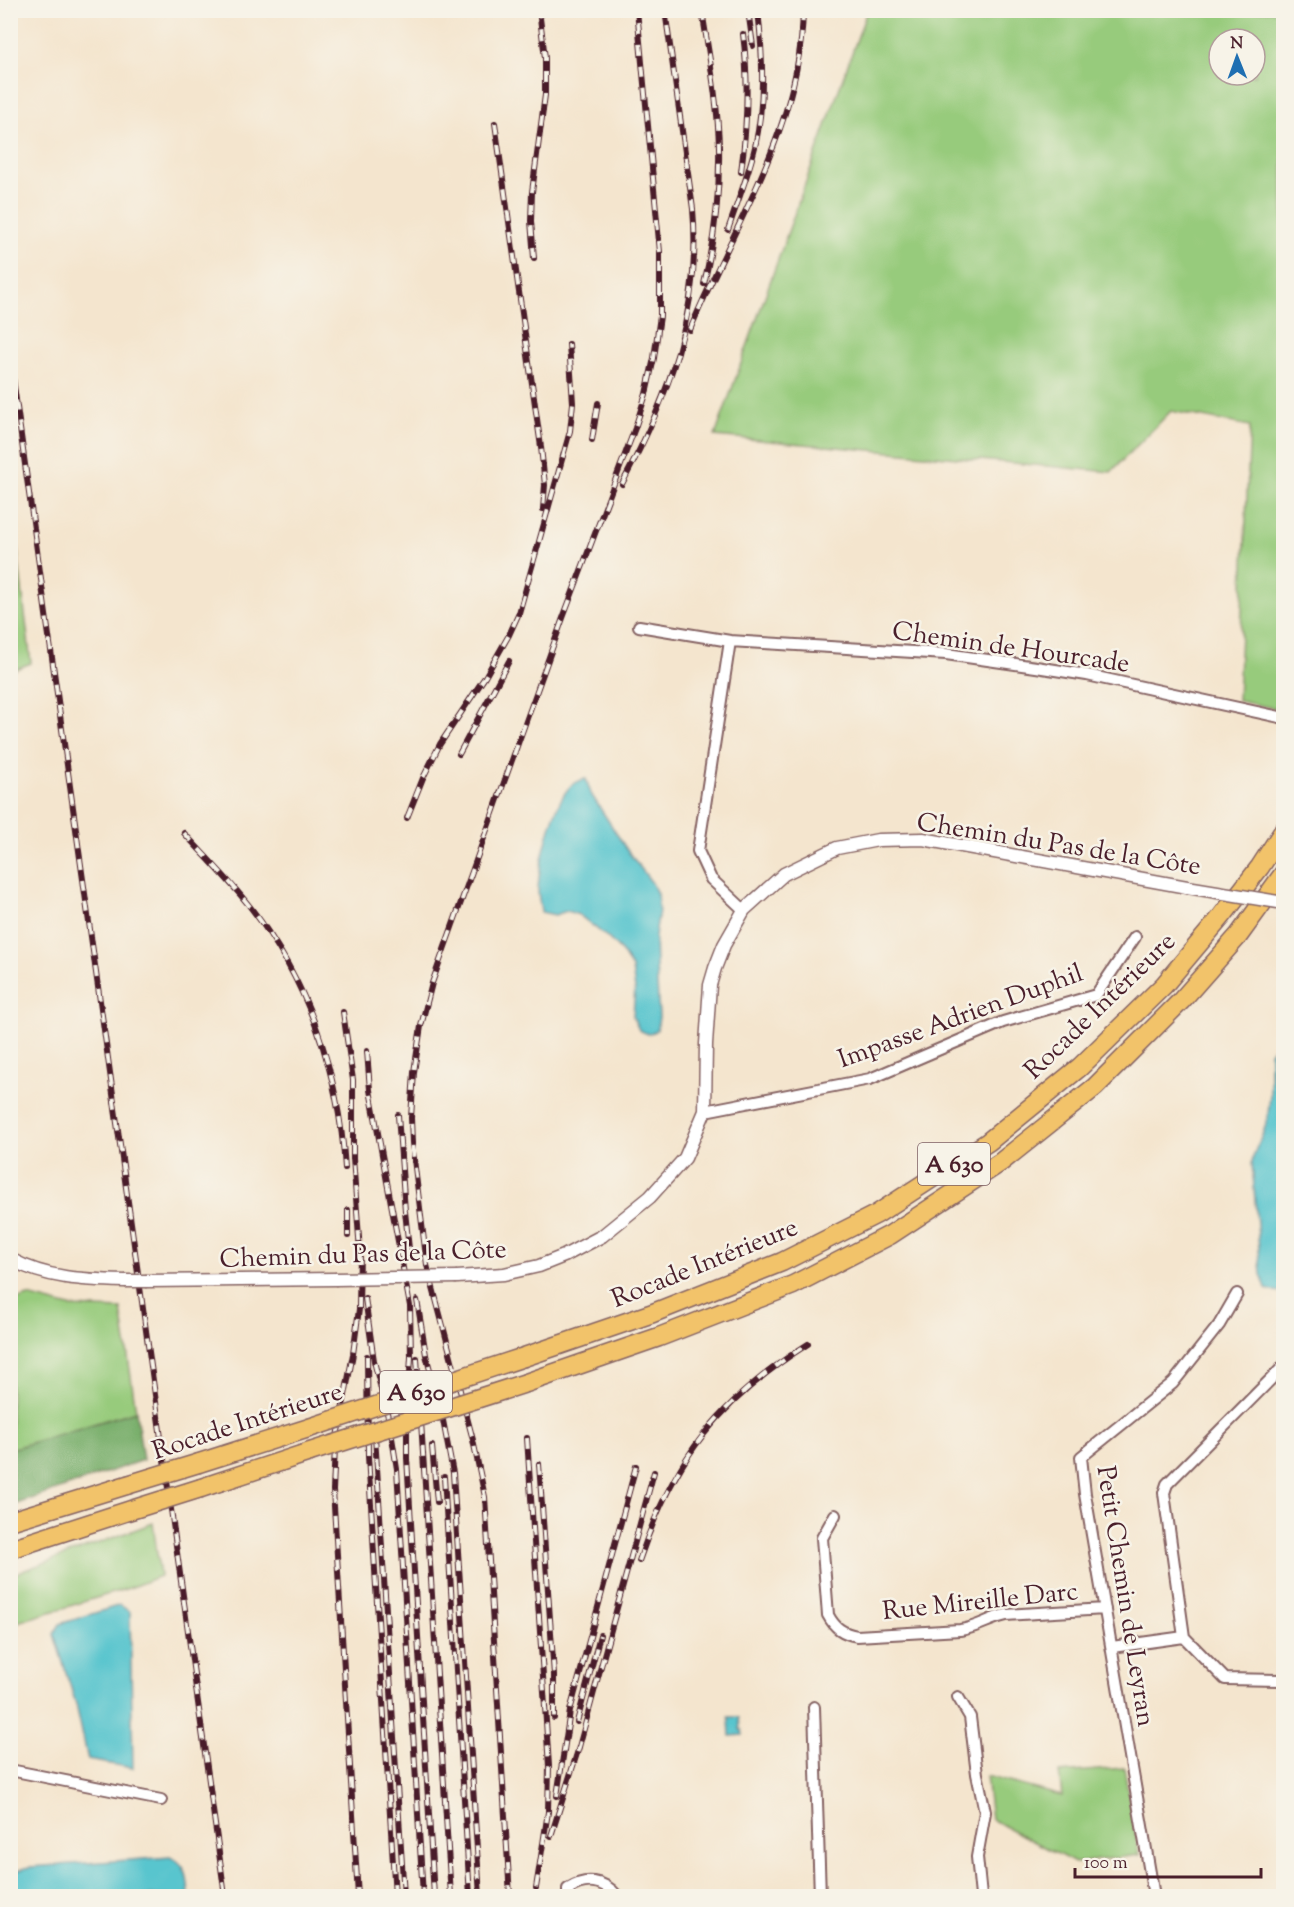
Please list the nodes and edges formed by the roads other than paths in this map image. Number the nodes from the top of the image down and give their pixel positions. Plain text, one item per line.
1 (639, 626) dead end
2 (730, 641) junction
3 (1284, 718) edge
4 (1284, 830) edge
5 (1284, 873) edge
6 (1284, 903) edge
7 (744, 910) junction
8 (1135, 937) dead end
9 (705, 1111) junction
10 (10, 1259) edge
11 (1237, 1294) dead end
12 (1284, 1366) edge
13 (835, 1515) dead end
14 (10, 1521) edge
15 (10, 1549) edge
16 (1106, 1610) junction
17 (1184, 1637) junction
18 (1112, 1647) junction
19 (1284, 1680) edge
20 (958, 1697) dead end
21 (814, 1707) dead end
22 (10, 1770) edge
23 (161, 1800) dead end
24 (568, 1896) edge
25 (617, 1896) edge
26 (820, 1896) edge
27 (981, 1896) edge
28 (1154, 1896) edge

1 - 2 street, Chemin de Hourcade
2 - 3 street, Chemin de Hourcade
2 - 7 street
4 - 14 highway, Rocade Intérieure / A 630, bridge
5 - 15 highway, A 630, bridge
6 - 7 street, Chemin du Pas de la Côte, bridge
7 - 9 street, Chemin du Pas de la Côte
8 - 9 street, Impasse Adrien Duphil
9 - 10 street, Chemin du Pas de la Côte, bridge
11 - 16 street, Petit Chemin de Leyran
12 - 17 street
13 - 16 street, Rue Mireille Darc
16 - 18 street, Petit Chemin de Leyran
17 - 18 street
17 - 19 street
18 - 28 street, Petit Chemin de Leyran
20 - 27 street
21 - 26 street
22 - 23 street
24 - 25 street

